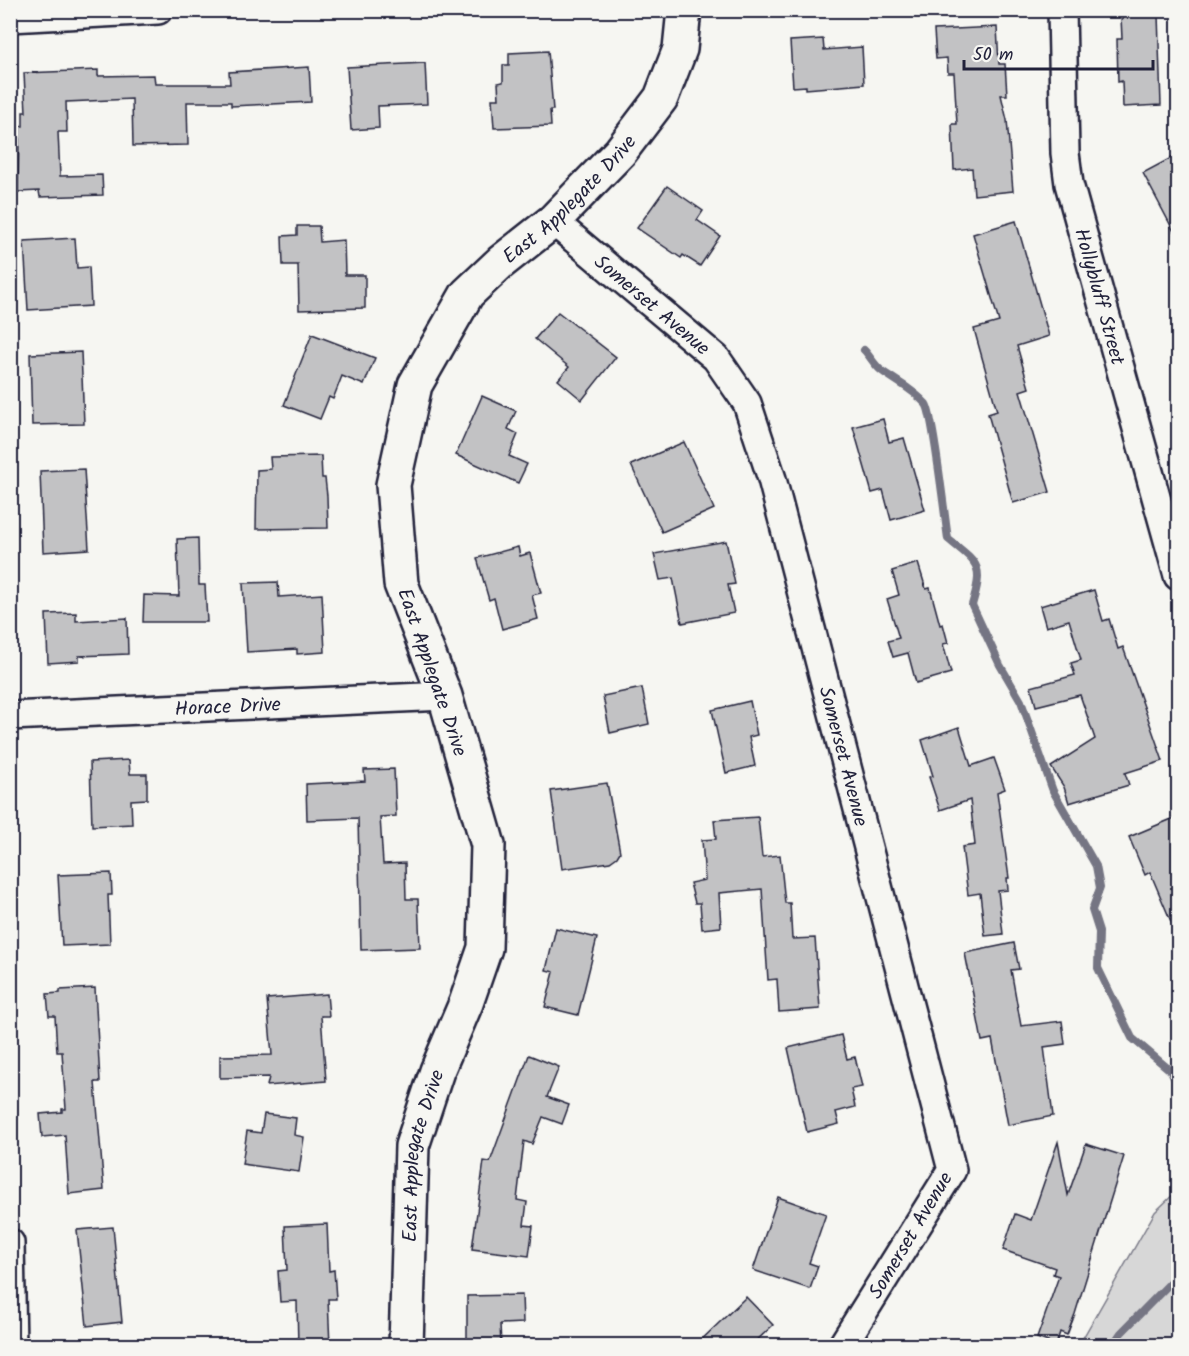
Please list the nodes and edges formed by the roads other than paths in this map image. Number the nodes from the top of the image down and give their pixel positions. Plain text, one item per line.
1 (158, 10) edge
2 (684, 10) edge
3 (1062, 10) edge
4 (10, 18) edge
5 (553, 220) junction
6 (1179, 576) edge
7 (445, 696) junction
8 (10, 716) edge
9 (10, 1243) edge
10 (12, 1346) edge
11 (406, 1346) edge
12 (842, 1346) edge

1 - 4 street
2 - 5 street, East Applegate Drive
3 - 6 street, Hollybluff Street
5 - 7 street, East Applegate Drive
5 - 12 street, Somerset Avenue
7 - 8 street, Horace Drive
7 - 11 street, East Applegate Drive
9 - 10 street

